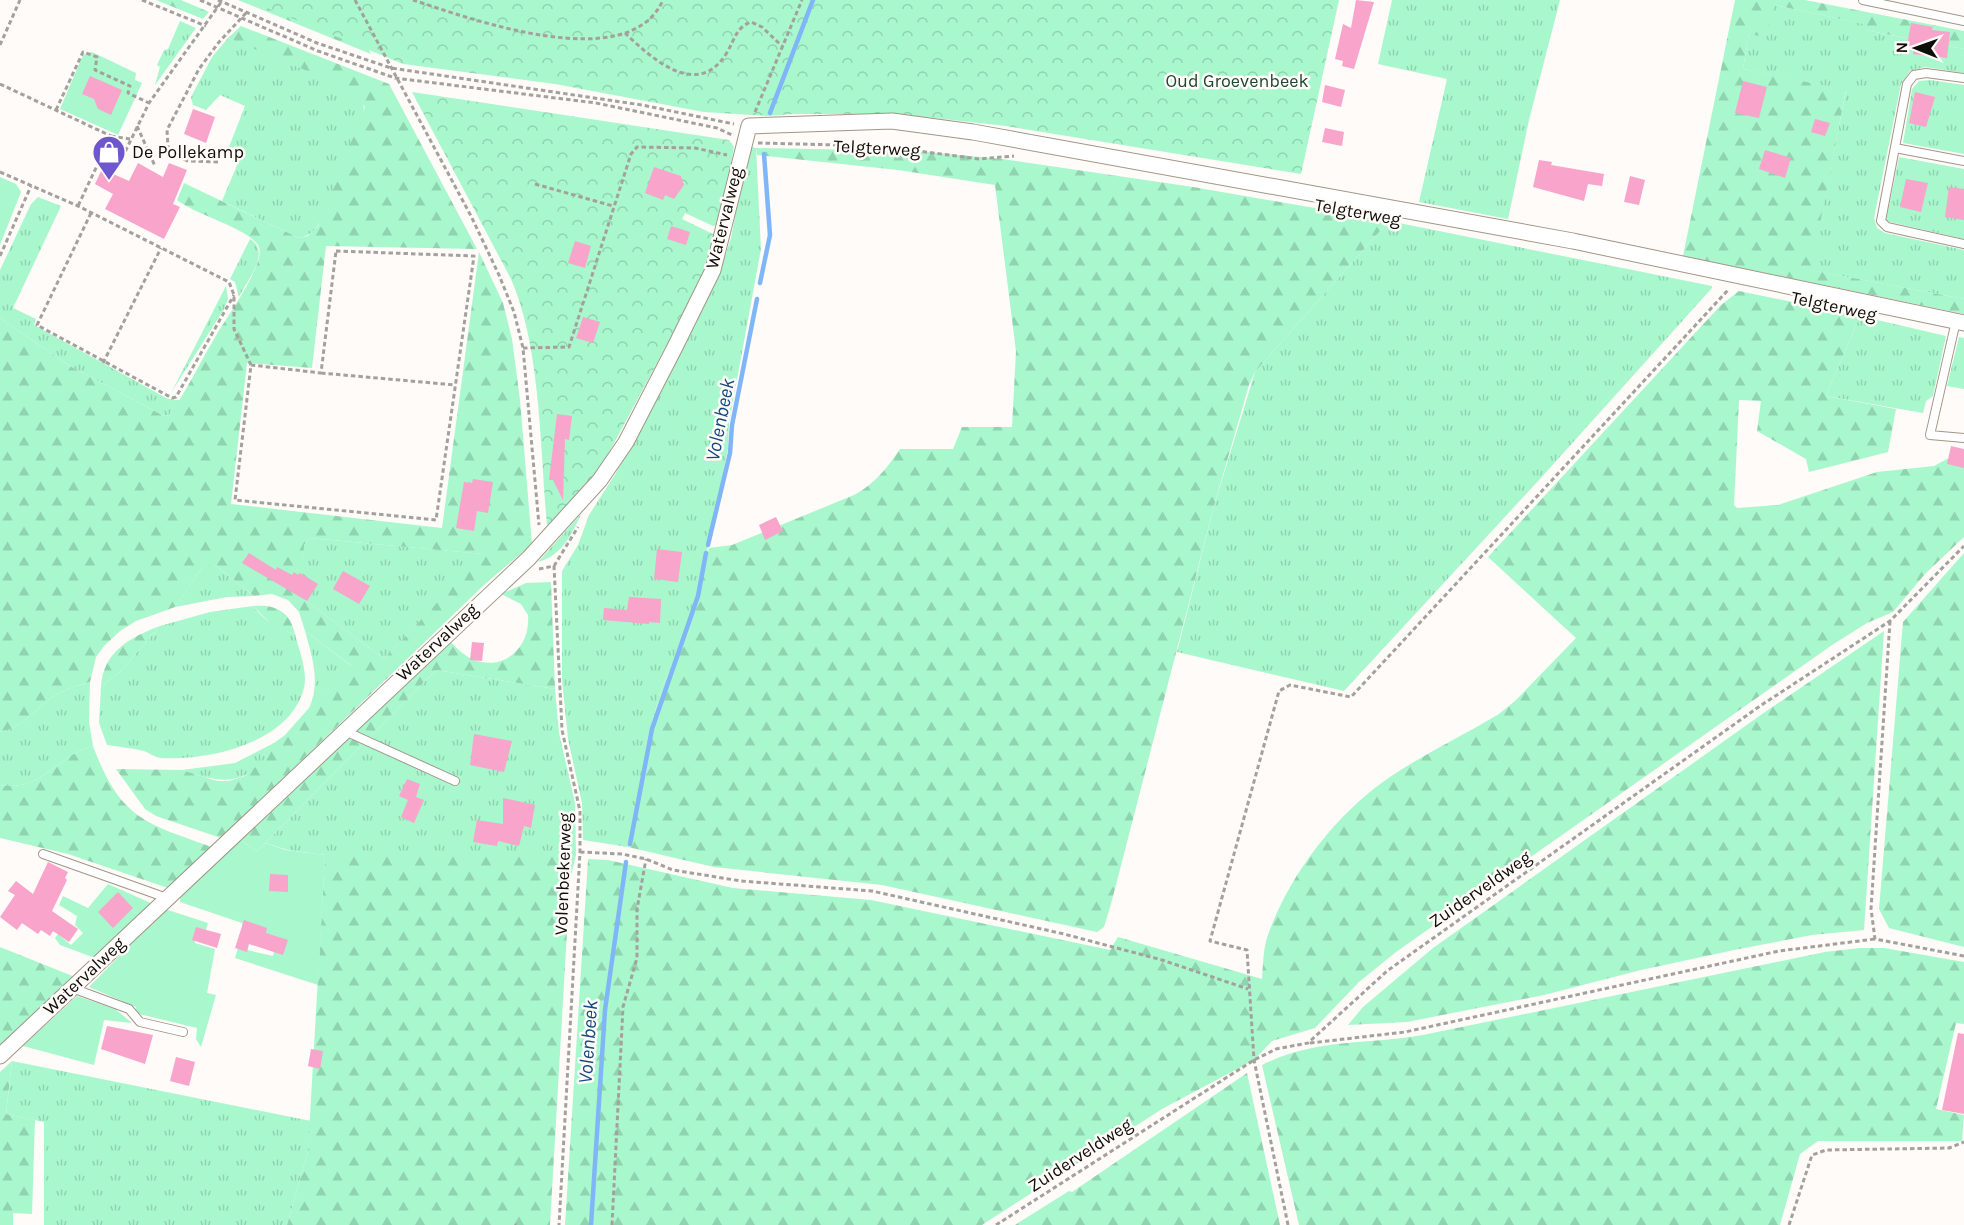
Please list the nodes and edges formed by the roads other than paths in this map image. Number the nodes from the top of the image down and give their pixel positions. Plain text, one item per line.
1 (1863, 0) edge
2 (1964, 21) edge
3 (1964, 78) edge
4 (749, 126) joint
5 (1895, 148) junction
6 (1964, 161) edge
7 (1964, 244) edge
8 (1960, 322) edge
9 (1964, 438) edge
10 (344, 730) junction
11 (455, 781) dead end
12 (43, 854) dead end
13 (167, 898) junction
14 (72, 988) junction
15 (183, 1032) dead end
16 (0, 1056) edge

1 - 2 lane
3 - 5 lane
4 - 8 street, Telgterweg
4 - 10 street, Watervalweg
5 - 6 lane
5 - 7 lane
8 - 9 lane
10 - 11 lane
10 - 13 street, Watervalweg
12 - 13 lane
13 - 14 street, Watervalweg
14 - 15 lane
14 - 16 street, Watervalweg

